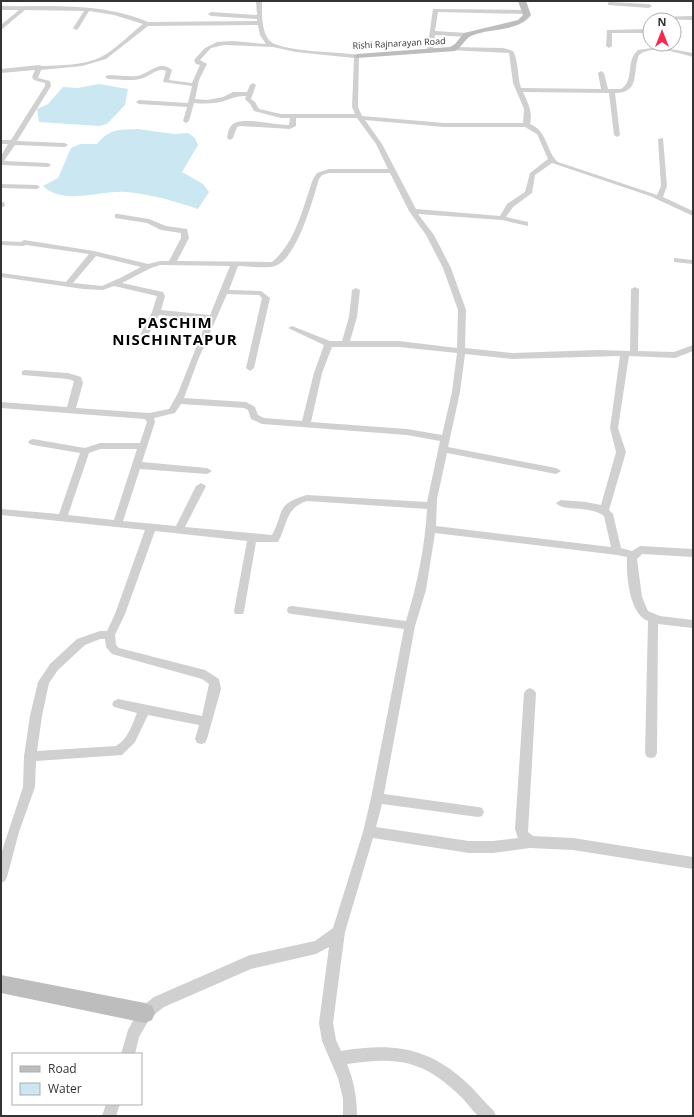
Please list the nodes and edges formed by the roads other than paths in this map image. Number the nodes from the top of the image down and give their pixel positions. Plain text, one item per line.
1 (49, 1) edge
2 (259, 1) edge
3 (522, 1) edge
4 (610, 4) dead end
5 (648, 4) edge
6 (1, 8) edge
7 (44, 8) junction
8 (22, 10) junction
9 (87, 11) junction
10 (526, 12) junction
11 (211, 14) dead end
12 (260, 16) junction
13 (693, 18) edge
14 (682, 19) edge
15 (260, 23) junction
16 (147, 24) junction
17 (1, 28) edge
18 (76, 28) dead end
19 (642, 31) edge
20 (432, 33) junction
21 (467, 35) junction
22 (271, 46) junction
23 (609, 46) dead end
24 (452, 50) junction
25 (642, 50) edge
26 (430, 51) junction
27 (681, 52) edge
28 (693, 55) edge
29 (357, 56) junction
30 (39, 67) junction
31 (1, 71) edge
32 (601, 73) dead end
33 (108, 77) dead end
34 (195, 85) junction
35 (253, 86) dead end
36 (519, 90) junction
37 (608, 91) junction
38 (250, 94) junction
39 (139, 102) dead end
40 (191, 103) junction
41 (293, 116) junction
42 (360, 117) junction
43 (186, 121) dead end
44 (526, 125) junction
45 (617, 135) dead end
46 (230, 138) dead end
47 (661, 139) dead end
48 (1, 142) edge
49 (12, 143) junction
50 (65, 145) dead end
51 (551, 160) junction
52 (1, 162) edge
53 (48, 165) dead end
54 (392, 171) junction
55 (1, 186) edge
56 (37, 187) dead end
57 (659, 198) junction
58 (413, 211) junction
59 (693, 214) edge
60 (118, 216) dead end
61 (502, 218) junction
62 (525, 224) dead end
63 (1, 243) edge
64 (94, 253) junction
65 (677, 260) dead end
66 (693, 262) edge
67 (172, 263) junction
68 (235, 264) junction
69 (148, 266) junction
70 (1, 275) edge
71 (115, 284) junction
72 (68, 285) junction
73 (635, 289) dead end
74 (356, 290) dead end
75 (225, 292) junction
76 (156, 312) junction
77 (213, 318) junction
78 (292, 328) dead end
79 (142, 339) dead end
80 (330, 344) junction
81 (345, 345) junction
82 (693, 348) edge
83 (461, 350) junction
84 (625, 353) junction
85 (634, 353) junction
86 (250, 368) dead end
87 (25, 373) dead end
88 (179, 401) junction
89 (1, 405) edge
90 (71, 410) junction
91 (149, 416) junction
92 (306, 424) junction
93 (33, 442) dead end
94 (444, 444) junction
95 (143, 446) junction
96 (85, 451) junction
97 (137, 465) junction
98 (207, 471) dead end
99 (556, 471) dead end
100 (201, 486) dead end
101 (561, 503) dead end
102 (431, 506) junction
103 (604, 510) junction
104 (1, 512) edge
105 (62, 519) junction
106 (117, 525) junction
107 (151, 528) junction
108 (431, 529) junction
109 (179, 530) junction
110 (252, 538) junction
111 (617, 551) junction
112 (693, 553) edge
113 (633, 555) junction
114 (292, 610) dead end
115 (239, 611) dead end
116 (653, 618) junction
117 (693, 624) edge
118 (410, 626) junction
119 (110, 636) junction
120 (530, 694) dead end
121 (118, 704) dead end
122 (144, 710) junction
123 (206, 722) junction
124 (201, 739) dead end
125 (651, 753) dead end
126 (30, 756) junction
127 (377, 798) junction
128 (478, 812) dead end
129 (369, 832) junction
130 (530, 842) junction
131 (693, 863) edge
132 (1, 877) edge
133 (338, 932) junction
134 (1, 984) edge
135 (145, 1013) junction
136 (128, 1053) edge
137 (336, 1059) junction
138 (113, 1105) edge
139 (109, 1116) edge
140 (350, 1116) edge
141 (489, 1116) edge

1 - 7 street
2 - 12 street
3 - 10 main road
4 - 5 street
6 - 8 street
7 - 8 street
7 - 9 street
8 - 17 street
9 - 16 street
9 - 18 street
10 - 20 street
10 - 21 main road
11 - 12 street
12 - 15 street
13 - 14 street
15 - 16 street
15 - 22 street
16 - 30 street
19 - 23 street
20 - 21 street
20 - 26 street
21 - 24 main road, Rishi Rajnarayan Road
22 - 29 street, Rishi Rajnarayan Road
22 - 34 street, Rishi Rajnarayan Road
24 - 26 main road, Rishi Rajnarayan Road
24 - 36 street
25 - 37 street
26 - 29 main road, Rishi Rajnarayan Road
27 - 28 street
29 - 42 street
30 - 31 street
30 - 49 street
32 - 37 street
33 - 34 street
34 - 40 street
35 - 38 street
36 - 37 street
36 - 44 street
37 - 45 street
38 - 40 street
38 - 41 street
39 - 40 street
40 - 43 street
41 - 42 street
41 - 46 street
42 - 44 street
42 - 54 street
44 - 51 street
47 - 57 street
48 - 49 street
49 - 50 street
49 - 52 street
51 - 57 street
51 - 61 street
52 - 53 street
54 - 58 street
54 - 68 street
55 - 56 street
57 - 59 street
58 - 61 street
58 - 83 street
60 - 67 street
61 - 62 street
63 - 64 street
64 - 69 street
64 - 72 street
65 - 66 street
67 - 68 street
67 - 69 street
68 - 75 street
69 - 71 street
70 - 72 street
71 - 72 street
71 - 76 street
73 - 85 street
74 - 81 street
75 - 77 street
75 - 86 street
76 - 77 street
76 - 79 street
77 - 88 street
78 - 80 street
80 - 81 street
80 - 92 street
81 - 83 street
82 - 85 street
83 - 84 street
83 - 94 street
84 - 85 street
84 - 103 street
87 - 90 street
88 - 91 street
88 - 92 street
89 - 90 street
90 - 91 street
91 - 95 street
92 - 94 street
93 - 96 street
94 - 99 street
94 - 102 street
95 - 96 street
95 - 97 street
96 - 105 street
97 - 98 street
97 - 106 street
100 - 109 street
101 - 103 street
102 - 108 street
102 - 110 street
103 - 111 street
104 - 105 street
105 - 106 street
106 - 107 street
107 - 109 street
107 - 119 street
108 - 111 street
108 - 118 street
109 - 110 street
110 - 115 street
111 - 113 street
112 - 113 street
113 - 116 street
114 - 118 street
116 - 117 street
116 - 125 street
118 - 127 street
119 - 123 street
119 - 126 street
120 - 130 street
121 - 122 street
122 - 123 street
122 - 126 street
123 - 124 street
126 - 132 street
127 - 128 street
127 - 129 street
129 - 130 street
129 - 133 street
130 - 131 street
133 - 135 street
133 - 137 street
134 - 135 main road
135 - 136 street
137 - 140 street
137 - 141 street
138 - 139 street

